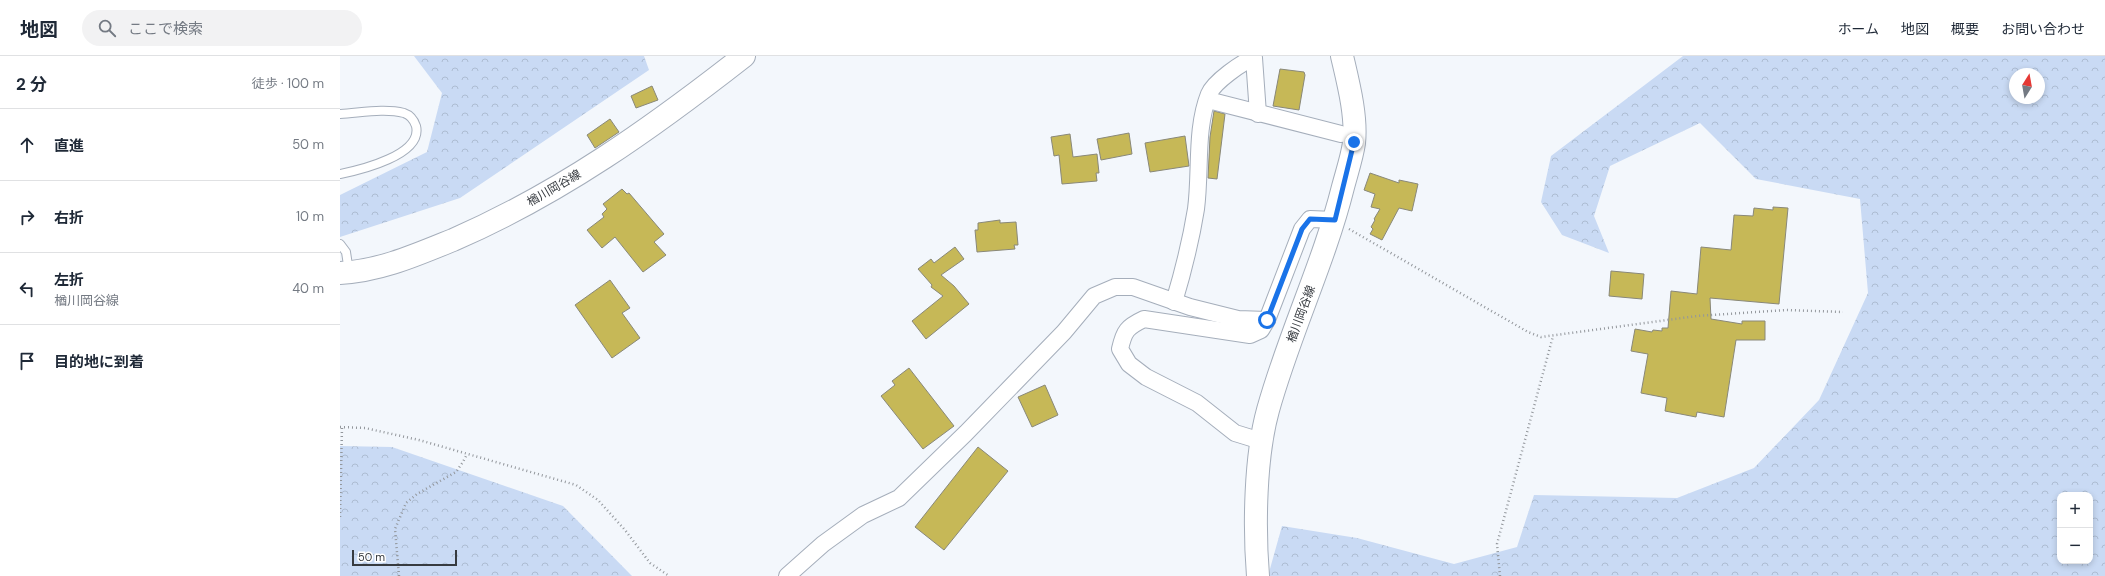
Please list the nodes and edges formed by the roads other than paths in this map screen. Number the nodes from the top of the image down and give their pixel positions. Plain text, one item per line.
1 (744, 56) edge
2 (1342, 56) edge
3 (1208, 100) junction
4 (340, 114) edge
5 (1258, 114) junction
6 (1341, 134) dead end
7 (340, 174) edge
8 (1335, 220) junction
9 (340, 244) edge
10 (344, 273) edge
11 (1174, 302) junction
12 (1267, 320) junction
13 (1261, 441) junction
14 (787, 576) edge
15 (1258, 576) edge

1 - 10 main road, 楢川岡谷線
2 - 8 main road, 楢川岡谷線
3 - 5 street
3 - 5 street
3 - 11 street
4 - 7 lane
5 - 6 street
8 - 12 street
8 - 13 main road, 楢川岡谷線
9 - 10 lane
11 - 12 street
11 - 14 street
12 - 13 street
13 - 15 main road, 楢川岡谷線

